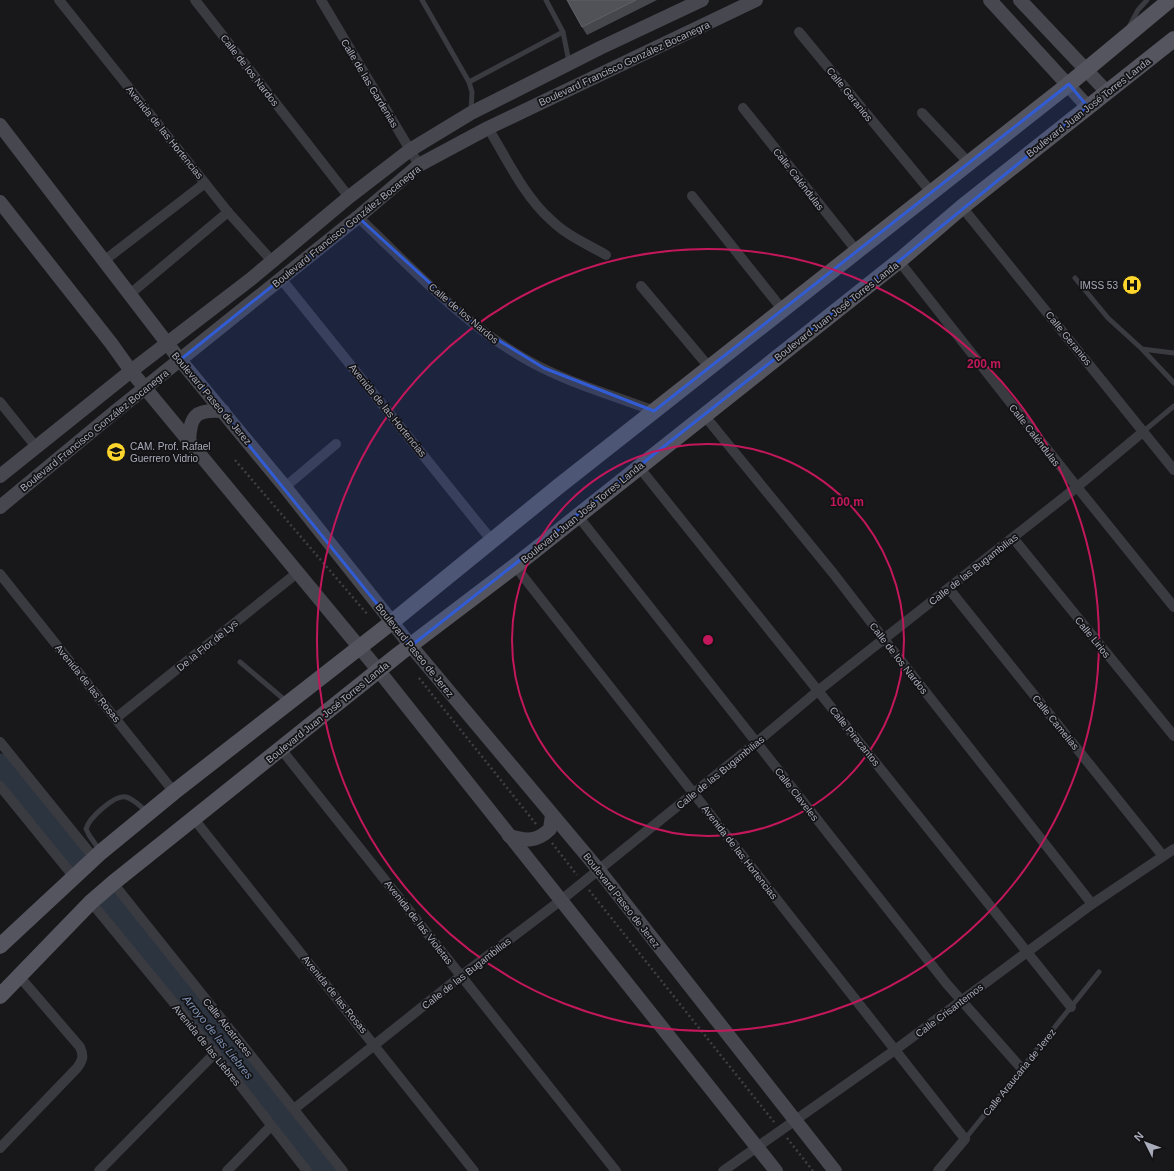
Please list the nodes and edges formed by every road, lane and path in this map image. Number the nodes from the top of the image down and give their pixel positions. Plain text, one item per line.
1 (60, 0) edge
2 (195, 0) edge
3 (321, 0) edge
4 (422, 0) edge
5 (546, 0) edge
6 (702, 0) edge
7 (756, 0) edge
8 (990, 0) edge
9 (1020, 0) edge
10 (1147, 0) edge
11 (1170, 0) edge
12 (563, 32) junction
13 (799, 32) dead end
14 (1125, 38) junction
15 (1174, 39) edge
16 (569, 63) junction
17 (1087, 69) junction
18 (469, 82) junction
19 (1069, 84) junction
20 (1107, 92) junction
21 (556, 95) junction
22 (1088, 107) junction
23 (743, 108) dead end
24 (471, 113) junction
25 (922, 113) dead end
26 (0, 125) edge
27 (488, 128) junction
28 (410, 150) junction
29 (969, 163) junction
30 (419, 165) junction
31 (206, 183) junction
32 (930, 192) junction
33 (692, 196) dead end
34 (349, 197) junction
35 (0, 202) edge
36 (962, 207) junction
37 (228, 212) junction
38 (358, 217) junction
39 (856, 250) junction
40 (606, 254) dead end
41 (104, 260) junction
42 (272, 261) junction
43 (899, 261) junction
44 (1076, 278) dead end
45 (282, 280) junction
46 (641, 286) dead end
47 (130, 294) junction
48 (782, 309) junction
49 (167, 343) junction
50 (1142, 349) junction
51 (1174, 353) edge
52 (180, 360) junction
53 (709, 367) junction
54 (131, 371) junction
55 (1174, 383) edge
56 (145, 388) junction
57 (0, 402) edge
58 (1174, 406) edge
59 (223, 411) junction
60 (654, 411) junction
61 (704, 415) junction
62 (1144, 431) junction
63 (189, 442) junction
64 (336, 444) dead end
65 (36, 447) junction
66 (235, 460) dead end
67 (639, 466) junction
68 (1174, 470) edge
69 (0, 476) edge
70 (285, 487) junction
71 (1077, 488) junction
72 (0, 507) edge
73 (578, 516) junction
74 (1013, 538) junction
75 (493, 542) junction
76 (514, 566) junction
77 (297, 573) junction
78 (0, 574) edge
79 (949, 589) junction
80 (1174, 607) edge
81 (387, 626) junction
82 (884, 639) junction
83 (411, 646) junction
84 (360, 648) junction
85 (240, 662) dead end
86 (379, 671) junction
87 (414, 673) dead end
88 (819, 690) junction
89 (288, 703) junction
90 (116, 718) junction
91 (1174, 736) edge
92 (0, 742) edge
93 (757, 742) junction
94 (281, 749) junction
95 (0, 786) edge
96 (174, 792) junction
97 (694, 793) junction
98 (148, 813) junction
99 (552, 815) junction
100 (194, 819) junction
101 (545, 834) junction
102 (509, 836) junction
103 (1174, 849) edge
104 (97, 855) junction
105 (1163, 856) junction
106 (598, 869) junction
107 (74, 877) junction
108 (583, 882) junction
109 (113, 883) junction
110 (560, 900) junction
111 (91, 902) junction
112 (1092, 904) junction
113 (0, 946) edge
114 (1026, 951) junction
115 (1099, 972) dead end
116 (19, 976) junction
117 (461, 976) junction
118 (0, 996) edge
119 (960, 1001) junction
120 (1071, 1007) junction
121 (375, 1044) junction
122 (895, 1050) junction
123 (215, 1053) junction
124 (1021, 1068) junction
125 (294, 1109) junction
126 (794, 1120) junction
127 (271, 1126) junction
128 (780, 1130) junction
129 (965, 1139) junction
130 (756, 1147) junction
131 (0, 1148) edge
132 (99, 1171) edge
133 (227, 1171) edge
134 (307, 1171) edge
135 (343, 1171) edge
136 (474, 1171) edge
137 (616, 1171) edge
138 (724, 1171) edge
139 (776, 1171) edge
140 (813, 1171) edge
141 (835, 1171) edge
142 (938, 1171) edge

1 - 31 street, Avenida de las Hortencias
2 - 34 street, Calle de los Nardos
3 - 28 street, Calle de las Gardenias
4 - 18 lane
5 - 12 lane
6 - 16 main road, Boulevard Francisco González Bocanegra
7 - 21 main road, Boulevard Francisco González Bocanegra
8 - 19 main road
9 - 17 main road
10 - 14 lane
11 - 14 main road
12 - 16 lane
12 - 18 lane
13 - 32 street, Calle Geranios
14 - 17 main road
15 - 20 main road, Boulevard Juan José Torres Landa
16 - 21 main road
16 - 24 main road, Boulevard Francisco González Bocanegra
17 - 19 main road
17 - 20 main road
18 - 24 lane
19 - 22 main road
19 - 29 main road
20 - 22 main road, Boulevard Juan José Torres Landa
21 - 27 main road, Boulevard Francisco González Bocanegra
22 - 36 main road, Boulevard Juan José Torres Landa
23 - 39 street, Calle Caléndulas
24 - 28 main road, Boulevard Francisco González Bocanegra
25 - 29 street
26 - 41 main road, Boulevard Paseo de Jerez
27 - 30 main road, Boulevard Francisco González Bocanegra
27 - 40 street
28 - 30 street, Calle de las Gardenias
28 - 34 main road, Boulevard Francisco González Bocanegra
29 - 32 main road
30 - 38 main road, Boulevard Francisco González Bocanegra
31 - 37 street, Avenida de las Hortencias
31 - 41 street
32 - 39 main road
33 - 48 street
34 - 42 main road, Boulevard Francisco González Bocanegra
35 - 54 main road
36 - 43 main road, Boulevard Juan José Torres Landa
36 - 62 street, Calle Geranios
37 - 42 street, Avenida de las Hortencias
37 - 47 street
38 - 45 main road, Boulevard Francisco González Bocanegra
38 - 60 street, Calle de los Nardos
39 - 48 main road
41 - 47 main road, Boulevard Paseo de Jerez
42 - 49 main road, Boulevard Francisco González Bocanegra
43 - 61 main road, Boulevard Juan José Torres Landa
43 - 71 street, Calle Caléndulas
44 - 50 lane
45 - 52 main road, Boulevard Francisco González Bocanegra
45 - 75 street, Avenida de las Hortencias
46 - 53 street
47 - 49 main road, Boulevard Paseo de Jerez
48 - 53 main road
49 - 52 main road, Boulevard Paseo de Jerez
49 - 54 main road, Boulevard Francisco González Bocanegra
50 - 51 lane
50 - 55 lane
52 - 56 main road, Boulevard Francisco González Bocanegra
52 - 59 main road, Boulevard Paseo de Jerez
53 - 60 main road
54 - 56 main road
54 - 65 main road, Boulevard Francisco González Bocanegra
56 - 63 main road
56 - 72 main road, Boulevard Francisco González Bocanegra
57 - 65 street
58 - 62 lane
59 - 63 main road
59 - 70 main road, Boulevard Paseo de Jerez
60 - 75 main road
61 - 67 main road, Boulevard Juan José Torres Landa
61 - 82 street, Calle de los Nardos
62 - 68 street, Calle Geranios
62 - 71 street, Calle de las Bugambilias
63 - 77 main road
64 - 70 street
65 - 69 main road, Boulevard Francisco González Bocanegra
66 - 81 path
67 - 73 main road, Boulevard Juan José Torres Landa
67 - 88 street, Calle Piracantos
70 - 81 main road, Boulevard Paseo de Jerez
71 - 74 street, Calle de las Bugambilias
71 - 80 street, Calle Caléndulas
73 - 76 main road, Boulevard Juan José Torres Landa
73 - 93 street, Calle Claveles
74 - 79 street, Calle de las Bugambilias
74 - 91 street, Calle Lirios
75 - 81 main road
76 - 83 main road, Boulevard Juan José Torres Landa
76 - 97 street, Avenida de las Hortencias
77 - 84 main road
77 - 90 street, De la Flor de Lys
78 - 90 street, Avenida de las Rosas
79 - 82 street, Calle de las Bugambilias
79 - 105 street, Calle Camelias
81 - 83 main road, Boulevard Paseo de Jerez
81 - 84 main road
82 - 88 street, Calle de las Bugambilias
82 - 112 street, Calle de los Nardos
83 - 86 main road, Boulevard Juan José Torres Landa
83 - 99 main road, Boulevard Paseo de Jerez
84 - 86 main road
84 - 89 main road
85 - 89 lane
86 - 94 main road, Boulevard Juan José Torres Landa
86 - 102 main road
87 - 101 path
88 - 93 street, Calle de las Bugambilias
88 - 114 street, Calle Piracantos
89 - 96 main road
90 - 96 street, Avenida de las Rosas
92 - 104 street
93 - 97 street, Calle de las Bugambilias
93 - 119 street, Calle Claveles
94 - 100 main road, Boulevard Juan José Torres Landa
94 - 117 street, Avenida de las Violetas
95 - 107 street
96 - 98 main road
97 - 106 street, Calle de las Bugambilias
97 - 122 street, Avenida de las Hortencias
98 - 104 main road
98 - 104 lane
99 - 101 main road
99 - 106 main road, Boulevard Paseo de Jerez
100 - 109 main road, Boulevard Juan José Torres Landa
100 - 121 street, Avenida de las Rosas
101 - 102 main road
101 - 108 path
102 - 110 main road
103 - 105 street, Calle Crisantemos
104 - 107 main road
105 - 112 street, Calle Crisantemos
106 - 108 street, Calle de las Bugambilias
106 - 126 main road, Boulevard Paseo de Jerez
107 - 113 main road
108 - 110 street, Calle de las Bugambilias
108 - 128 path
109 - 111 main road, Boulevard Juan José Torres Landa
109 - 125 street, Calle Alcatraces
110 - 117 street, Calle de las Bugambilias
110 - 130 main road
111 - 116 main road, Boulevard Juan José Torres Landa
111 - 123 street, Avenida de las Liebres
112 - 114 street, Calle Crisantemos
114 - 119 street, Calle Crisantemos
114 - 120 street, Calle Piracantos
115 - 120 lane, Calle Araucaria de Jerez
116 - 118 main road, Boulevard Juan José Torres Landa
116 - 131 street
117 - 121 street, Calle de las Bugambilias
117 - 137 street, Avenida de las Violetas
119 - 122 street, Calle Crisantemos
119 - 124 street, Calle Claveles
120 - 124 lane, Calle Araucaria de Jerez
121 - 125 street, Calle de las Bugambilias
121 - 136 street, Avenida de las Rosas
122 - 126 street, Calle Crisantemos
122 - 129 street, Avenida de las Hortencias
123 - 127 street, Avenida de las Liebres
123 - 132 street
124 - 129 lane, Calle Araucaria de Jerez
125 - 135 street, Calle Alcatraces
126 - 128 street, Calle Crisantemos
126 - 141 main road, Boulevard Paseo de Jerez
127 - 133 street
127 - 134 street, Avenida de las Liebres
128 - 130 street, Calle Crisantemos
128 - 140 path
129 - 142 street, Calle Araucaria de Jerez
130 - 138 street, Calle Crisantemos
130 - 139 main road

